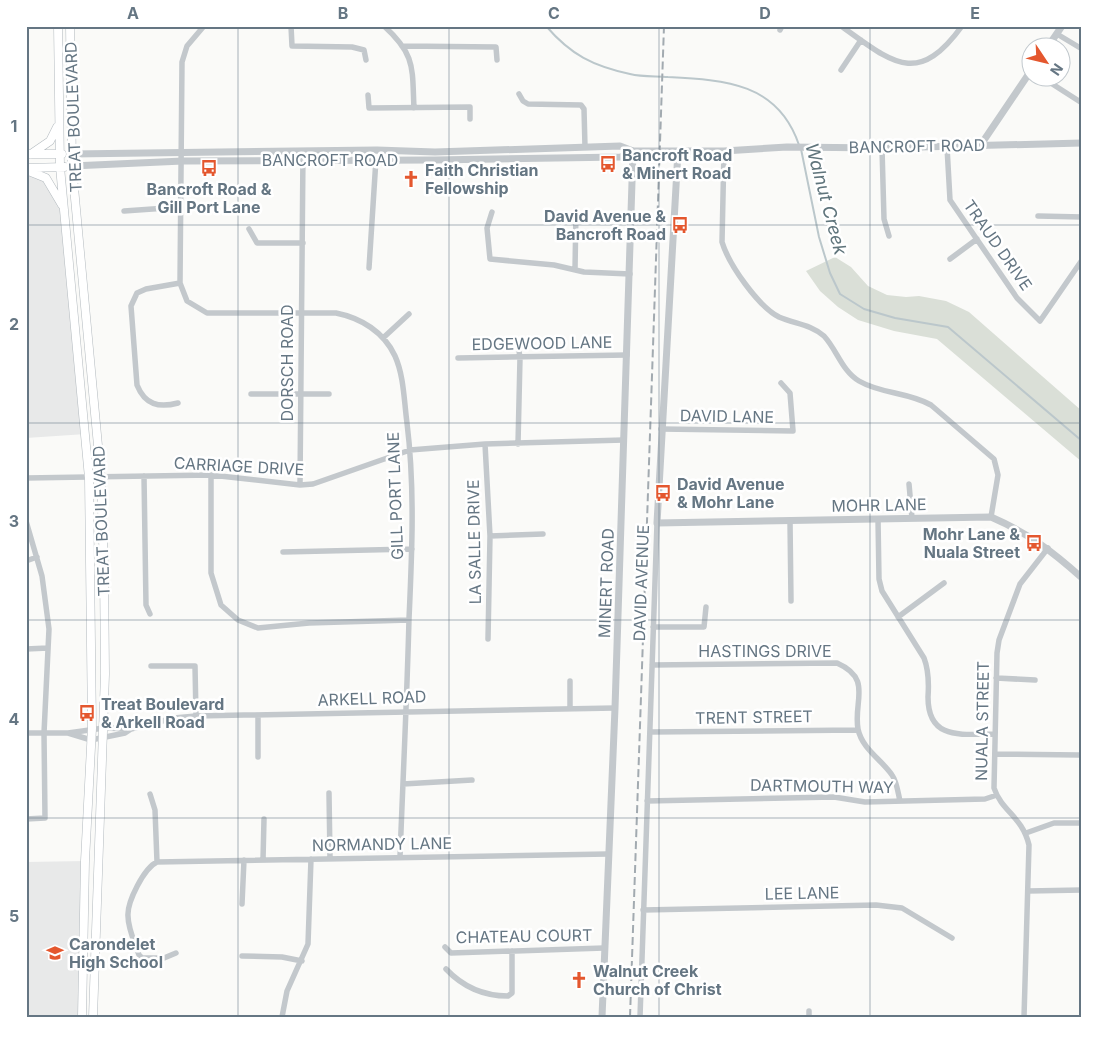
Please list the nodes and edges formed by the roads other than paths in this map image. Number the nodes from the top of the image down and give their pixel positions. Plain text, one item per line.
1 (58, 26) edge
2 (70, 26) edge
3 (204, 26) edge
4 (291, 26) edge
5 (384, 26) edge
6 (841, 26) edge
7 (962, 26) edge
8 (1058, 29) edge
9 (861, 40) junction
10 (402, 46) junction
11 (1082, 49) edge
12 (366, 60) dead end
13 (497, 60) dead end
14 (841, 70) dead end
15 (1020, 87) edge
16 (1059, 88) edge
17 (519, 94) dead end
18 (368, 96) dead end
19 (1082, 103) edge
20 (414, 108) junction
21 (470, 119) dead end
22 (59, 123) junction
23 (1082, 143) edge
24 (980, 146) junction
25 (947, 147) junction
26 (585, 148) junction
27 (882, 148) junction
28 (633, 151) junction
29 (678, 151) junction
30 (724, 151) junction
31 (183, 152) junction
32 (303, 152) junction
33 (28, 154) edge
34 (59, 154) junction
35 (72, 154) junction
36 (376, 159) junction
37 (183, 161) junction
38 (303, 161) junction
39 (72, 166) junction
40 (60, 168) junction
41 (26, 169) edge
42 (182, 207) junction
43 (64, 209) junction
44 (576, 210) dead end
45 (124, 211) dead end
46 (492, 212) dead end
47 (1038, 216) dead end
48 (1082, 217) edge
49 (249, 229) dead end
50 (889, 236) dead end
51 (977, 239) junction
52 (303, 243) junction
53 (950, 259) dead end
54 (1082, 260) edge
55 (369, 268) dead end
56 (575, 270) junction
57 (630, 274) junction
58 (180, 283) junction
59 (300, 313) junction
60 (409, 314) dead end
61 (383, 338) junction
62 (518, 343) dead end
63 (627, 355) junction
64 (458, 358) dead end
65 (520, 358) junction
66 (781, 383) dead end
67 (251, 394) dead end
68 (328, 394) dead end
69 (300, 395) junction
70 (178, 403) dead end
71 (661, 429) junction
72 (624, 440) junction
73 (485, 444) junction
74 (518, 444) junction
75 (410, 450) junction
76 (211, 475) junction
77 (144, 476) junction
78 (26, 478) edge
79 (89, 478) junction
80 (101, 478) junction
81 (909, 484) dead end
82 (300, 485) junction
83 (991, 516) junction
84 (912, 518) junction
85 (878, 519) junction
86 (26, 521) edge
87 (790, 521) junction
88 (657, 523) junction
89 (543, 534) dead end
90 (490, 536) junction
91 (1048, 548) junction
92 (412, 549) junction
93 (282, 552) dead end
94 (37, 557) junction
95 (26, 561) edge
96 (1082, 578) edge
97 (944, 583) dead end
98 (791, 601) dead end
99 (706, 606) dead end
100 (150, 614) dead end
101 (898, 617) junction
102 (409, 620) junction
103 (654, 627) junction
104 (488, 639) dead end
105 (48, 648) junction
106 (26, 649) edge
107 (652, 665) junction
108 (151, 666) dead end
109 (996, 678) junction
110 (1035, 680) dead end
111 (570, 681) dead end
112 (615, 708) junction
113 (570, 709) junction
114 (407, 711) junction
115 (258, 715) junction
116 (196, 716) junction
117 (92, 728) junction
118 (104, 728) junction
119 (131, 729) junction
120 (858, 730) junction
121 (650, 732) junction
122 (26, 733) edge
123 (44, 733) junction
124 (68, 733) junction
125 (995, 734) junction
126 (103, 738) junction
127 (91, 740) junction
128 (995, 754) junction
129 (1079, 755) dead end
130 (258, 757) dead end
131 (472, 780) dead end
132 (403, 784) junction
133 (329, 793) dead end
134 (150, 794) dead end
135 (996, 795) junction
136 (647, 801) junction
137 (900, 801) junction
138 (26, 819) edge
139 (264, 819) dead end
140 (1082, 823) edge
141 (1026, 833) junction
142 (608, 854) junction
143 (400, 856) junction
144 (330, 858) junction
145 (311, 859) junction
146 (244, 860) junction
147 (263, 860) junction
148 (157, 862) junction
149 (1082, 890) edge
150 (1028, 891) junction
151 (242, 904) dead end
152 (643, 910) junction
153 (952, 938) dead end
154 (445, 947) dead end
155 (604, 948) junction
156 (512, 951) junction
157 (176, 953) dead end
158 (242, 956) dead end
159 (302, 961) junction
160 (446, 969) dead end
161 (82, 1017) edge
162 (93, 1017) edge
163 (282, 1017) edge
164 (602, 1017) edge
165 (640, 1017) edge
166 (1024, 1017) edge

1 - 22 main road, TREAT BOULEVARD
2 - 35 main road, TREAT BOULEVARD
3 - 31 street
4 - 12 street
5 - 10 street
6 - 9 street
7 - 9 street
8 - 11 street
9 - 14 street
10 - 13 street
10 - 20 street
15 - 24 street
16 - 19 street
17 - 26 street
18 - 20 street
20 - 21 street
22 - 33 main road
22 - 34 main road, TREAT BOULEVARD
23 - 24 street, BANCROFT ROAD
24 - 25 street, BANCROFT ROAD
25 - 27 street, BANCROFT ROAD
25 - 51 street, TRAUD DRIVE
26 - 28 street, BANCROFT ROAD
26 - 32 street, BANCROFT ROAD
27 - 30 street, BANCROFT ROAD
27 - 50 street
28 - 29 street, BANCROFT ROAD
28 - 36 street, BANCROFT ROAD
28 - 57 street, MINERT ROAD
29 - 30 street, BANCROFT ROAD
29 - 71 street, DAVID AVENUE
30 - 83 street
31 - 32 street, BANCROFT ROAD
31 - 35 street, BANCROFT ROAD
31 - 37 street
32 - 38 street, DORSCH ROAD
33 - 34 main road, BANCROFT ROAD
34 - 35 main road, BANCROFT ROAD
34 - 40 main road, TREAT BOULEVARD
35 - 39 main road, TREAT BOULEVARD
36 - 38 street, BANCROFT ROAD
36 - 55 street
37 - 38 street, BANCROFT ROAD
37 - 39 street, BANCROFT ROAD
37 - 42 street
38 - 52 street, DORSCH ROAD
39 - 40 main road, BANCROFT ROAD
39 - 80 main road, TREAT BOULEVARD
40 - 41 main road, BANCROFT ROAD
40 - 43 main road, TREAT BOULEVARD
41 - 43 main road
42 - 45 street
42 - 58 street
43 - 79 main road, TREAT BOULEVARD
44 - 56 street
46 - 56 street
47 - 48 street
49 - 52 street
51 - 53 street
51 - 54 street, TRAUD DRIVE
52 - 59 street, DORSCH ROAD
56 - 57 street
57 - 63 street, MINERT ROAD
58 - 59 street, GILL PORT LANE
58 - 70 street
59 - 61 street, GILL PORT LANE
59 - 69 street, DORSCH ROAD
60 - 61 street
61 - 75 street, GILL PORT LANE
62 - 65 street
63 - 65 street, EDGEWOOD LANE
63 - 72 street, MINERT ROAD
64 - 65 street, EDGEWOOD LANE
65 - 74 street
66 - 71 street, DAVID LANE
67 - 69 street
68 - 69 street
69 - 82 street, DORSCH ROAD
71 - 88 street, DAVID AVENUE
72 - 74 street, CARRIAGE DRIVE
72 - 112 street, MINERT ROAD
73 - 74 street, CARRIAGE DRIVE
73 - 75 street, CARRIAGE DRIVE
73 - 90 street, LA SALLE DRIVE
75 - 82 street, CARRIAGE DRIVE
75 - 92 street, GILL PORT LANE
76 - 77 street, CARRIAGE DRIVE
76 - 82 street, CARRIAGE DRIVE
76 - 102 street
77 - 80 street, CARRIAGE DRIVE
77 - 100 street
78 - 79 street, CARRIAGE DRIVE
79 - 80 street, CARRIAGE DRIVE
79 - 117 main road, TREAT BOULEVARD
80 - 118 main road, TREAT BOULEVARD
81 - 84 street
83 - 84 street, MOHR LANE
83 - 91 street, MOHR LANE
84 - 85 street, MOHR LANE
85 - 87 street, MOHR LANE
85 - 101 street
86 - 94 street
87 - 88 street, MOHR LANE
87 - 98 street
88 - 103 street, DAVID AVENUE
89 - 90 street
90 - 104 street, LA SALLE DRIVE
91 - 96 street, MOHR LANE
91 - 109 street, NUALA STREET
92 - 93 street
92 - 102 street, GILL PORT LANE
94 - 95 street
94 - 105 street
97 - 101 street
99 - 103 street
101 - 125 street
102 - 114 street, GILL PORT LANE
103 - 107 street, DAVID AVENUE
105 - 106 street
105 - 123 street
107 - 120 street, HASTINGS DRIVE
107 - 121 street, DAVID AVENUE
108 - 116 street
109 - 110 street
109 - 125 street, NUALA STREET
111 - 113 street
112 - 113 street, ARKELL ROAD
112 - 142 street, MINERT ROAD
113 - 114 street, ARKELL ROAD
114 - 115 street, ARKELL ROAD
114 - 132 street, GILL PORT LANE
115 - 116 street, ARKELL ROAD
115 - 130 street
116 - 119 street, ARKELL ROAD
117 - 118 street, ARKELL ROAD
117 - 124 street, ARKELL ROAD
117 - 127 main road, TREAT BOULEVARD
118 - 119 street, ARKELL ROAD
118 - 126 main road, TREAT BOULEVARD
119 - 126 street, ARKELL ROAD
120 - 121 street, TRENT STREET
120 - 137 street
121 - 136 street, DAVID AVENUE
122 - 123 street, ARKELL ROAD
123 - 124 street, ARKELL ROAD
123 - 138 street
124 - 127 street, ARKELL ROAD
125 - 128 street, NUALA STREET
126 - 127 street, ARKELL ROAD
126 - 162 main road, TREAT BOULEVARD
127 - 161 main road, TREAT BOULEVARD
128 - 129 street
128 - 135 street, NUALA STREET
131 - 132 street
132 - 143 street, GILL PORT LANE
133 - 144 street
134 - 148 street
135 - 137 street, DARTMOUTH WAY
135 - 141 street, NUALA STREET
136 - 137 street, DARTMOUTH WAY
136 - 152 street, DAVID AVENUE
139 - 147 street
140 - 141 street
141 - 150 street, NUALA STREET
142 - 143 street, NORMANDY LANE
142 - 155 street, MINERT ROAD
143 - 144 street, NORMANDY LANE
144 - 145 street, NORMANDY LANE
145 - 147 street, NORMANDY LANE
145 - 159 street
146 - 147 street, NORMANDY LANE
146 - 148 street, NORMANDY LANE
146 - 151 street
148 - 157 street
149 - 150 street
150 - 166 street, NUALA STREET
152 - 153 street, LEE LANE
152 - 165 street, DAVID AVENUE
154 - 156 street, CHATEAU COURT
155 - 156 street, CHATEAU COURT
155 - 164 street, MINERT ROAD
156 - 160 street
158 - 159 street
159 - 163 street

